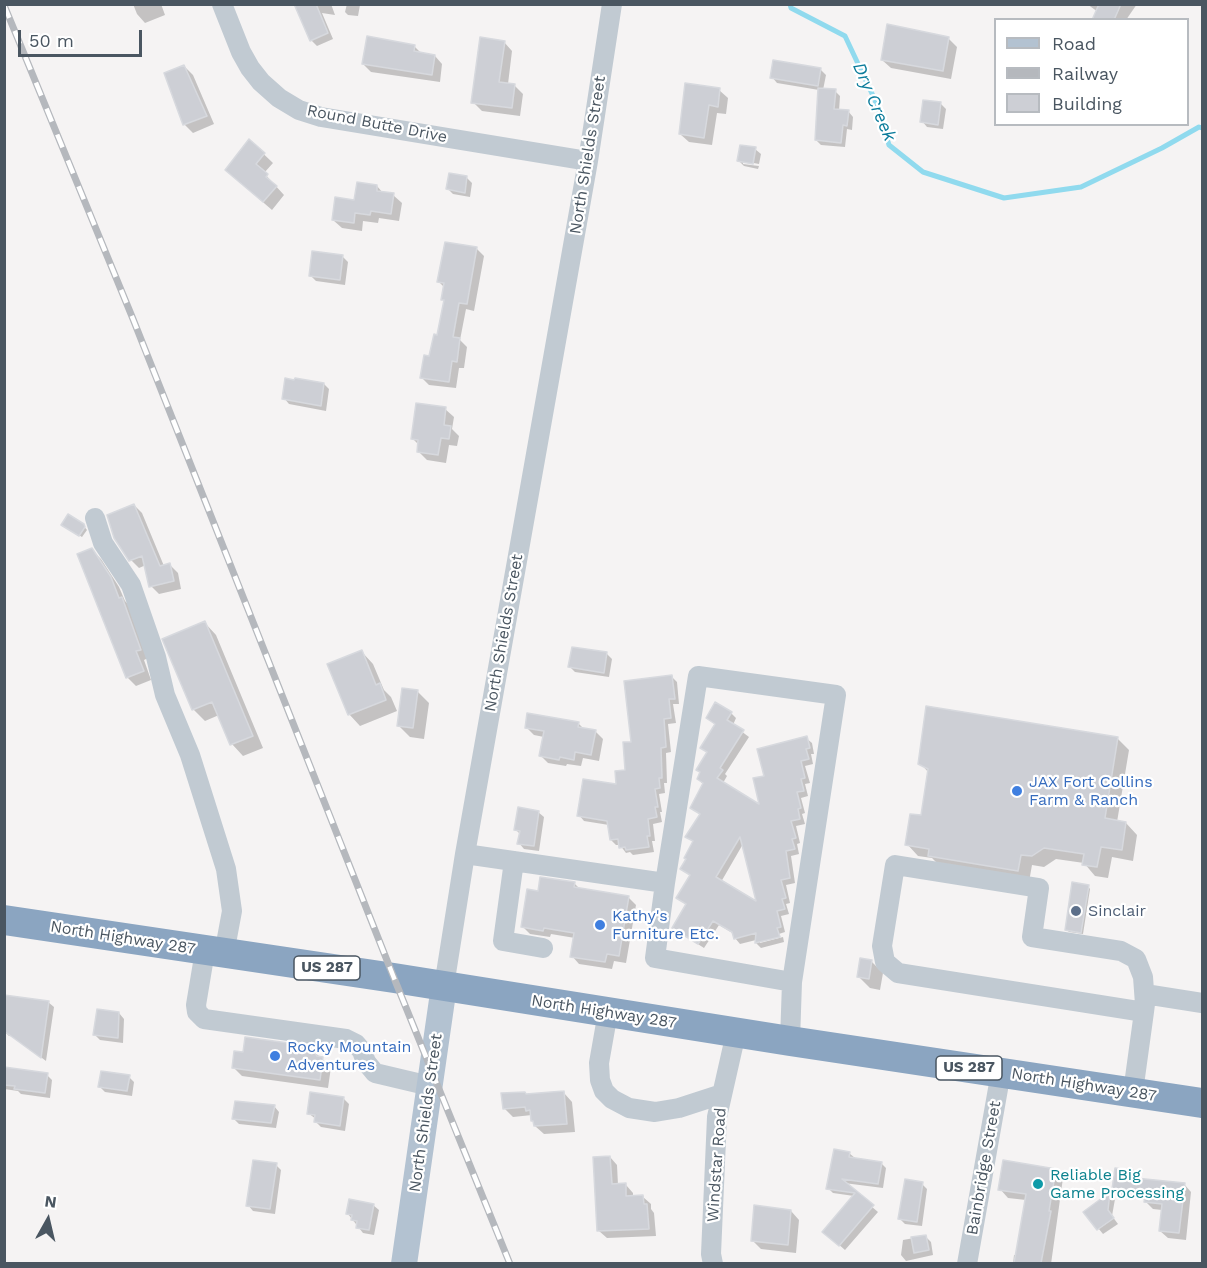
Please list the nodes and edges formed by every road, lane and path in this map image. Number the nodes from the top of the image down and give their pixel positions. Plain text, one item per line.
1 (222, 4) edge
2 (612, 4) edge
3 (588, 161) junction
4 (95, 518) dead end
5 (465, 854) junction
6 (514, 861) junction
7 (665, 883) junction
8 (4, 920) edge
9 (543, 948) dead end
10 (215, 952) junction
11 (792, 982) junction
12 (444, 986) junction
13 (1144, 1003) junction
14 (1203, 1003) edge
15 (608, 1012) junction
16 (736, 1033) junction
17 (790, 1041) junction
18 (1001, 1072) junction
19 (430, 1086) junction
20 (1133, 1092) junction
21 (722, 1094) junction
22 (1203, 1103) edge
23 (404, 1263) edge
24 (713, 1263) edge
25 (968, 1263) edge

1 - 3 street, Round Butte Drive
2 - 3 street, North Shields Street
3 - 5 street, North Shields Street
4 - 10 street
5 - 6 street
5 - 12 street, North Shields Street
6 - 7 street
6 - 9 street
7 - 11 street
7 - 11 street
8 - 10 highway, North Highway 287 / US 287
10 - 12 highway, North Highway 287 / US 287
10 - 19 street
11 - 17 street
12 - 15 highway, North Highway 287 / US 287
12 - 19 main road, North Shields Street
13 - 13 street
13 - 14 street
13 - 20 street
15 - 16 highway, North Highway 287 / US 287
15 - 21 street
16 - 17 highway, North Highway 287 / US 287
16 - 21 street, Windstar Road
17 - 18 highway, North Highway 287 / US 287
18 - 20 highway, North Highway 287 / US 287
18 - 25 street, Bainbridge Street
19 - 23 main road, North Shields Street
20 - 22 highway, North Highway 287 / US 287
21 - 24 street, Windstar Road

